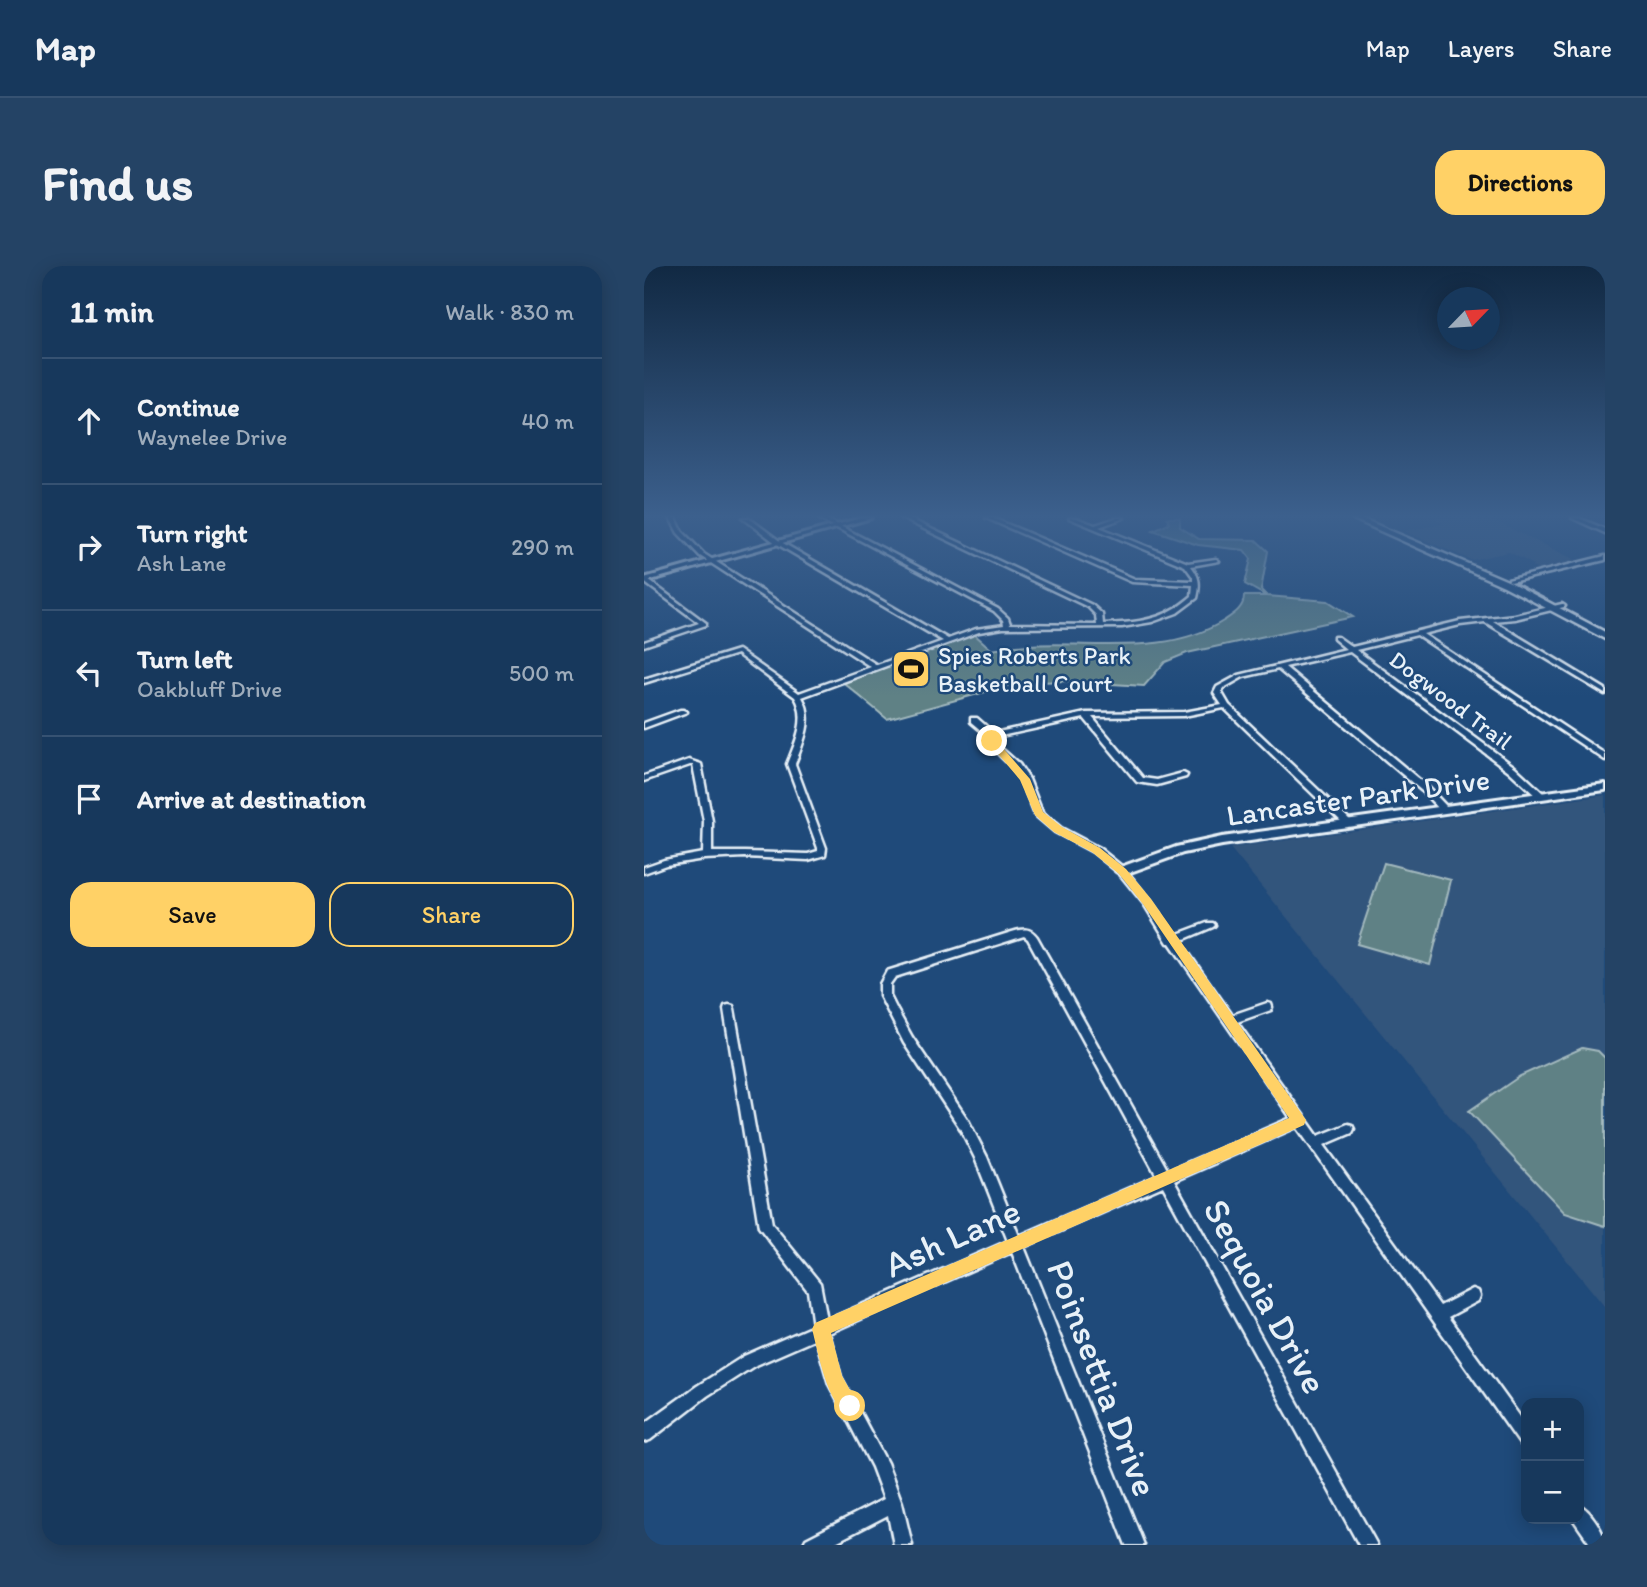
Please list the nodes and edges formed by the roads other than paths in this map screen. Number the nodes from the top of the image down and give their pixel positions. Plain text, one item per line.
1 (740, 578) edge
2 (839, 578) edge
3 (934, 578) edge
4 (1029, 578) edge
5 (1129, 578) edge
6 (1195, 578) edge
7 (1499, 578) edge
8 (1521, 578) edge
9 (644, 580) edge
10 (1507, 581) junction
11 (1197, 583) junction
12 (1558, 607) junction
13 (1486, 620) junction
14 (1007, 625) junction
15 (1100, 625) junction
16 (1605, 628) edge
17 (1418, 633) junction
18 (1605, 636) edge
19 (1336, 638) dead end
20 (946, 640) junction
21 (644, 644) edge
22 (1351, 649) junction
23 (876, 667) junction
24 (1280, 667) junction
25 (644, 681) edge
26 (1605, 692) edge
27 (798, 696) junction
28 (1226, 706) junction
29 (683, 712) dead end
30 (1086, 715) junction
31 (974, 720) dead end
32 (644, 726) edge
33 (992, 736) junction
34 (1605, 758) edge
35 (1183, 775) dead end
36 (644, 779) edge
37 (1605, 787) edge
38 (1541, 796) junction
39 (1444, 809) junction
40 (1348, 823) junction
41 (707, 854) junction
42 (644, 870) edge
43 (1122, 871) junction
44 (1210, 925) dead end
45 (1026, 932) joint
46 (1172, 940) junction
47 (1267, 1007) dead end
48 (729, 1009) dead end
49 (1230, 1020) junction
50 (1298, 1120) junction
51 (1348, 1129) dead end
52 (1315, 1143) junction
53 (1165, 1178) junction
54 (1016, 1244) junction
55 (1473, 1296) dead end
56 (1438, 1315) junction
57 (821, 1329) junction
58 (1521, 1431) edge
59 (644, 1434) edge
60 (894, 1503) junction
61 (1584, 1520) edge
62 (812, 1545) edge
63 (903, 1545) edge
64 (1135, 1545) edge
65 (1367, 1545) edge
66 (1603, 1545) edge

1 - 23 street
2 - 20 street
3 - 14 street
4 - 15 street
5 - 11 street
6 - 11 street
7 - 10 main road
8 - 10 street
9 - 21 street
10 - 12 main road
11 - 15 street
12 - 13 street
12 - 16 main road
12 - 18 main road
13 - 17 street
13 - 26 street
14 - 15 street
14 - 20 street
17 - 22 street
17 - 34 street
19 - 22 street, Dogwood Trail
20 - 23 street
22 - 24 street
22 - 38 street, Dogwood Trail
23 - 27 street
24 - 28 street
24 - 39 street
25 - 27 street
27 - 41 street
28 - 30 street
28 - 40 street
29 - 32 street
30 - 33 street
30 - 35 street
31 - 33 street
33 - 43 street
36 - 41 street
37 - 38 street, Lancaster Park Drive
38 - 39 street, Lancaster Park Drive
39 - 40 street, Lancaster Park Drive
40 - 43 street, Lancaster Park Drive
41 - 42 street
43 - 46 street
44 - 46 street
45 - 53 street, Sequoia Drive
45 - 54 street, Poinsettia Drive
46 - 49 street
47 - 49 street
48 - 57 street
49 - 50 street
50 - 52 street
50 - 53 street, Ash Lane
51 - 52 street
52 - 56 street
53 - 54 street, Ash Lane
53 - 65 street, Sequoia Drive
54 - 57 street, Ash Lane
54 - 64 street, Poinsettia Drive
55 - 56 street
56 - 58 street
57 - 59 street, Ash Lane
57 - 60 street
60 - 62 street
60 - 63 street
61 - 66 street

